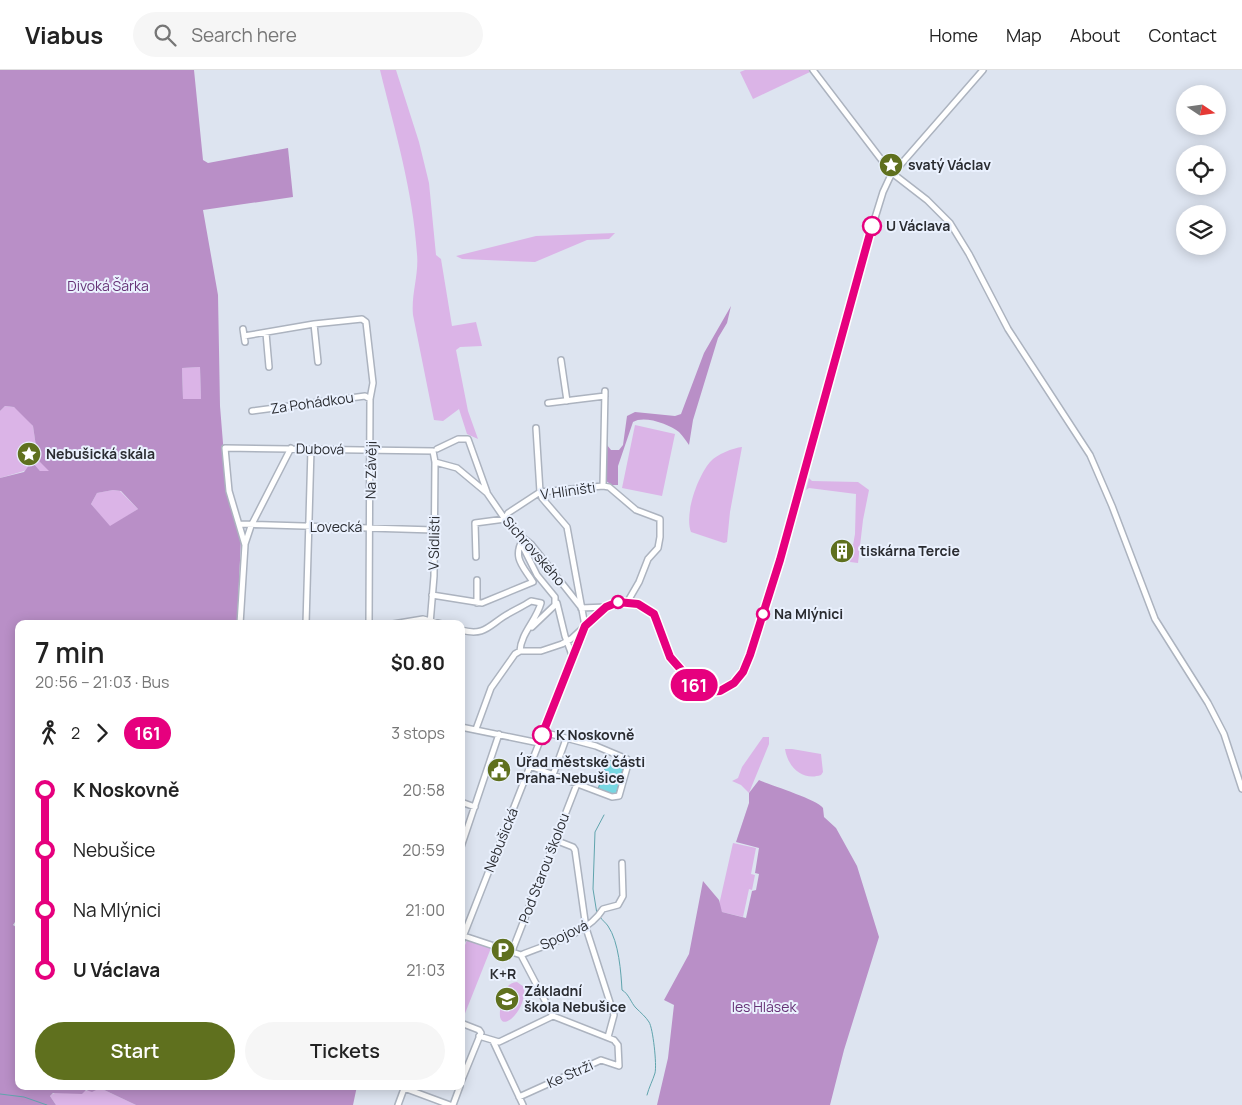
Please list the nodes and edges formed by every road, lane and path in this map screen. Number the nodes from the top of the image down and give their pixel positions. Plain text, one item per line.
1 (813, 70) edge
2 (983, 70) edge
3 (893, 174) junction
4 (314, 324) junction
5 (243, 329) dead end
6 (266, 332) junction
7 (561, 360) dead end
8 (318, 362) dead end
9 (269, 367) dead end
10 (370, 399) junction
11 (567, 401) junction
12 (548, 404) dead end
13 (252, 411) dead end
14 (536, 428) dead end
15 (291, 448) junction
16 (311, 449) junction
17 (438, 449) dead end
18 (371, 450) junction
19 (435, 462) junction
20 (603, 486) junction
21 (540, 492) junction
22 (487, 493) junction
23 (505, 519) junction
24 (239, 524) junction
25 (251, 526) junction
26 (309, 527) junction
27 (370, 527) junction
28 (434, 530) junction
29 (522, 541) junction
30 (244, 545) junction
31 (476, 557) dead end
32 (477, 580) dead end
33 (432, 594) junction
34 (555, 597) junction
35 (628, 601) junction
36 (478, 603) junction
37 (606, 607) junction
38 (581, 608) junction
39 (240, 620) edge
40 (306, 620) edge
41 (369, 620) edge
42 (430, 620) edge
43 (585, 626) junction
44 (530, 628) junction
45 (465, 630) edge
46 (567, 641) junction
47 (520, 651) junction
48 (572, 655) junction
49 (465, 728) edge
50 (476, 729) junction
51 (543, 732) junction
52 (498, 734) junction
53 (566, 739) junction
54 (539, 743) junction
55 (530, 766) junction
56 (553, 775) junction
57 (577, 784) junction
58 (1242, 789) edge
59 (465, 803) edge
60 (475, 807) junction
61 (465, 836) edge
62 (555, 840) junction
63 (622, 863) dead end
64 (586, 928) junction
65 (465, 930) edge
66 (465, 936) edge
67 (512, 952) junction
68 (521, 955) junction
69 (553, 1016) junction
70 (465, 1025) edge
71 (479, 1036) junction
72 (608, 1037) junction
73 (493, 1041) junction
74 (465, 1072) edge
75 (403, 1090) edge
76 (412, 1090) edge
77 (458, 1090) edge
78 (519, 1096) junction
79 (398, 1105) edge
80 (451, 1105) edge
81 (523, 1105) edge

1 - 3 street
2 - 3 street
3 - 35 street
3 - 58 street
4 - 6 street
4 - 8 street
4 - 10 street, Na Závěji
5 - 6 street
6 - 9 street
7 - 11 street
10 - 13 street, Za Pohádkou
10 - 18 street, Na Závěji
11 - 12 street
11 - 20 street
14 - 21 street
15 - 16 street, Dubová
15 - 24 street, Dubová
15 - 25 street
16 - 18 street, Dubová
16 - 26 street
17 - 22 street, Sichrovského
18 - 19 street, Dubová
18 - 27 street, Na Závěji
19 - 22 street, Sichrovského
19 - 28 street, V Sídlišti
20 - 21 street, V Hliništi
20 - 35 street, V Hliništi
21 - 23 street, V Hliništi
21 - 38 street
22 - 23 street, Sichrovského
23 - 29 street, Sichrovského
23 - 31 street
24 - 25 street, Lovecká
24 - 30 street
25 - 26 street, Lovecká
25 - 30 street
26 - 27 street, Lovecká
26 - 40 street
27 - 28 street, Lovecká
27 - 41 street, Na Závěji
28 - 33 street, V Sídlišti
29 - 34 street
29 - 36 street
29 - 38 street, Sichrovského
30 - 39 street
32 - 36 street
33 - 36 street
33 - 42 street, V Sídlišti
34 - 44 street
34 - 46 street
35 - 37 street
37 - 38 street
37 - 43 street
38 - 43 street
43 - 46 street
43 - 48 street, Nebušická
44 - 45 street
44 - 47 street
46 - 47 street
46 - 48 street
47 - 50 street
48 - 51 street, Nebušická
49 - 50 street
50 - 52 street
51 - 53 street
51 - 54 street, Nebušická
52 - 54 street
52 - 60 street
53 - 56 street
53 - 57 street
54 - 55 street, Nebušická
55 - 56 street
55 - 65 street, Nebušická
56 - 57 street
57 - 62 street, Pod Starou školou
59 - 60 street
60 - 61 street
62 - 64 street
62 - 67 street, Pod Starou školou
63 - 64 street, Spojová
64 - 68 street, Spojová
64 - 72 street
66 - 67 street
67 - 68 street
68 - 69 street
69 - 72 street
69 - 73 street
70 - 71 street
71 - 73 street
71 - 74 street
72 - 78 street, Ke Strži
73 - 78 street
75 - 79 street
76 - 80 street
77 - 80 street
78 - 81 street

